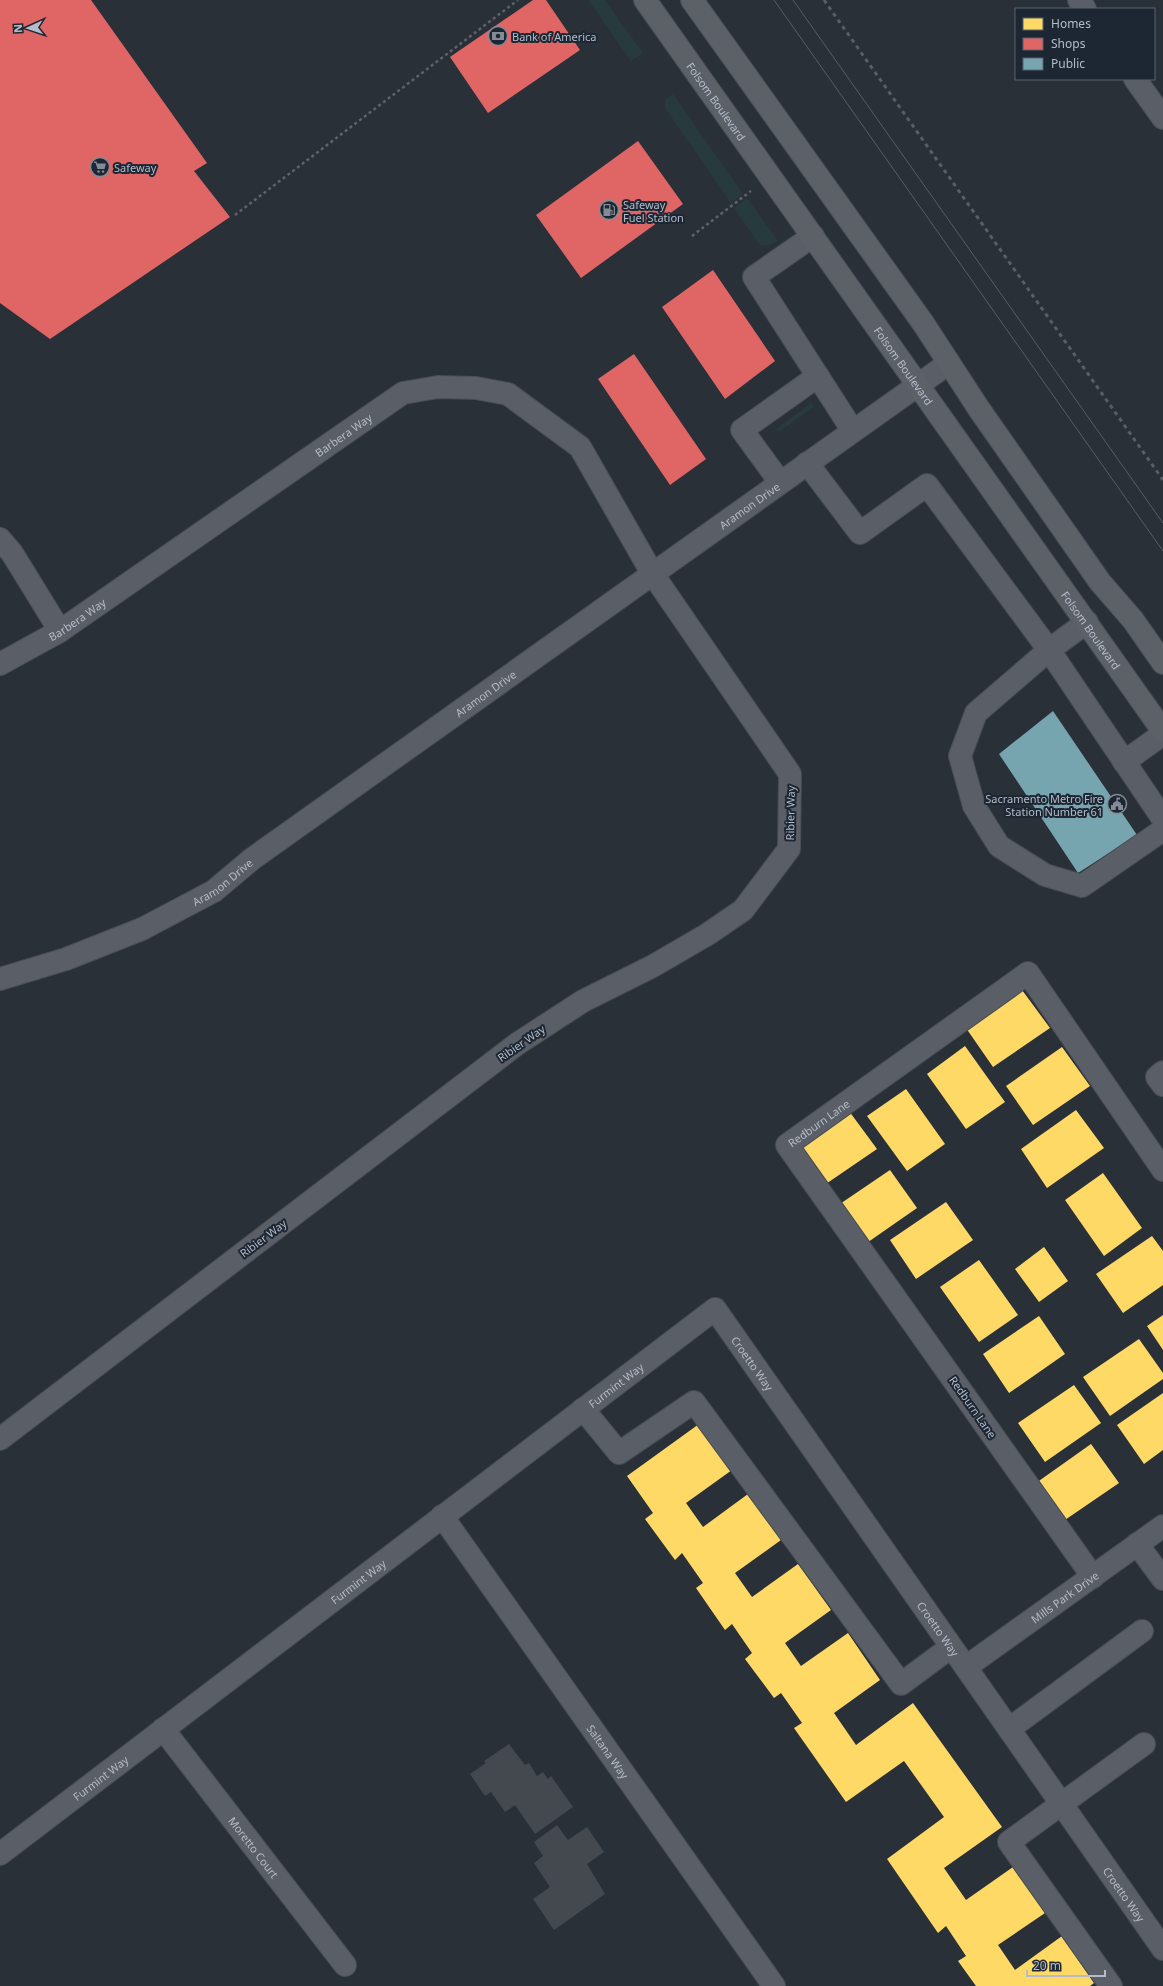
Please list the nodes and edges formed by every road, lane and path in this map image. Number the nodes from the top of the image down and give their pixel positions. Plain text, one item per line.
1 (518, 0) edge
2 (645, 0) edge
3 (692, 0) edge
4 (1079, 0) edge
5 (1085, 8) edge
6 (1136, 80) edge
7 (1163, 118) edge
8 (751, 191) dead end
9 (235, 215) dead end
10 (692, 236) dead end
11 (813, 236) junction
12 (948, 363) junction
13 (818, 376) junction
14 (918, 386) junction
15 (853, 431) junction
16 (807, 463) junction
17 (780, 482) junction
18 (0, 539) edge
19 (652, 572) junction
20 (1087, 622) junction
21 (60, 631) junction
22 (1049, 650) junction
23 (0, 664) edge
24 (1163, 664) edge
25 (1163, 733) edge
26 (1124, 762) junction
27 (1163, 819) edge
28 (1163, 830) edge
29 (0, 979) edge
30 (1163, 1072) edge
31 (1163, 1085) edge
32 (1163, 1170) edge
33 (715, 1308) joint
34 (583, 1409) junction
35 (0, 1439) edge
36 (442, 1516) junction
37 (1163, 1526) edge
38 (1138, 1544) junction
39 (1093, 1577) junction
40 (1163, 1580) edge
41 (1142, 1631) dead end
42 (951, 1647) junction
43 (966, 1667) junction
44 (163, 1729) junction
45 (1009, 1730) junction
46 (1144, 1744) dead end
47 (1061, 1804) junction
48 (0, 1854) edge
49 (1163, 1949) edge
50 (345, 1965) dead end
51 (774, 1986) edge
52 (1111, 1986) edge

1 - 9 path
2 - 11 main road, Folsom Boulevard
3 - 12 main road
4 - 5 street
6 - 7 street
8 - 10 path
11 - 13 street
11 - 14 main road, Folsom Boulevard
12 - 14 street, Aramon Drive
12 - 24 main road
13 - 15 street
13 - 17 street
14 - 15 street, Aramon Drive
14 - 20 main road, Folsom Boulevard
15 - 16 street, Aramon Drive
16 - 17 street, Aramon Drive
16 - 22 street
17 - 19 street, Aramon Drive
18 - 21 street
19 - 21 street, Barbera Way
19 - 29 street, Aramon Drive
19 - 35 street, Ribier Way
20 - 22 street
20 - 25 main road, Folsom Boulevard
21 - 23 street, Barbera Way
22 - 26 street
22 - 28 street
25 - 26 street
26 - 27 street
30 - 31 street
32 - 39 street, Redburn Lane
33 - 34 street, Furmint Way
33 - 42 street, Croetto Way
34 - 36 street, Furmint Way
34 - 42 street
36 - 44 street, Furmint Way
36 - 51 street, Saltana Way
37 - 38 street, Mills Park Drive
38 - 39 street, Mills Park Drive
38 - 40 street
39 - 43 street, Mills Park Drive
41 - 45 street
42 - 43 street, Croetto Way
43 - 45 street, Croetto Way
44 - 48 street, Furmint Way
44 - 50 street, Moretto Court
45 - 47 street, Croetto Way
46 - 47 street
47 - 49 street, Croetto Way
47 - 52 street

